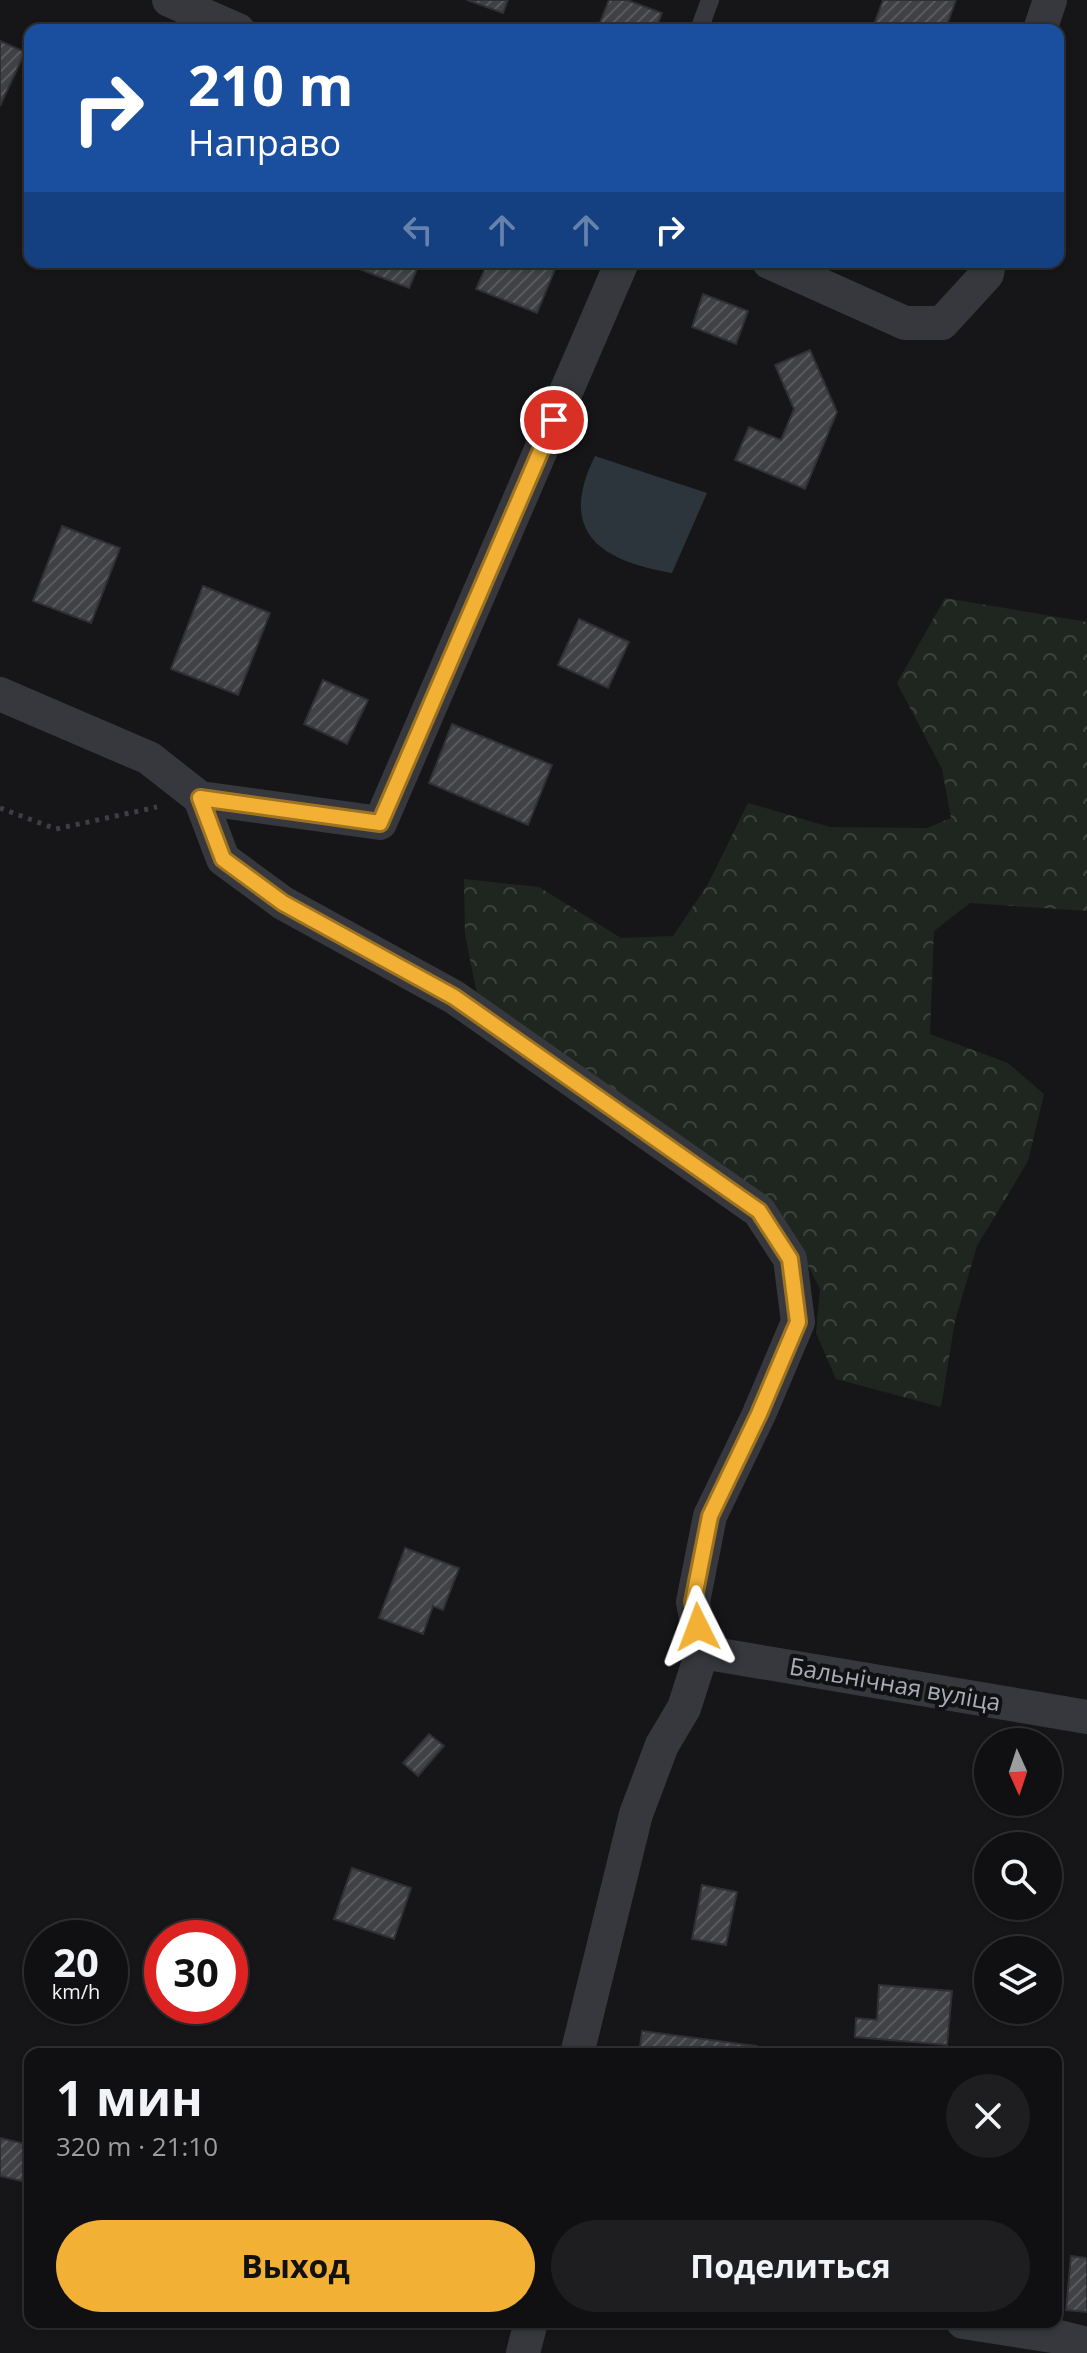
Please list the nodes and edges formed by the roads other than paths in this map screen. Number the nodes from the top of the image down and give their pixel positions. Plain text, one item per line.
1 (169, 0) edge
2 (710, 0) edge
3 (1050, 0) edge
4 (224, 24) edge
5 (701, 24) edge
6 (1042, 24) edge
7 (619, 268) edge
8 (782, 268) edge
9 (988, 268) edge
10 (0, 694) edge
11 (200, 798) junction
12 (702, 1652) junction
13 (1087, 1717) edge
14 (578, 2048) edge
15 (529, 2328) edge
16 (1001, 2328) edge
17 (1087, 2344) edge
18 (523, 2353) edge

1 - 4 street
2 - 5 lane
3 - 6 street
7 - 11 street
8 - 9 street
10 - 11 street
11 - 12 street
12 - 13 street, Бальнічная вуліца
12 - 14 street
15 - 18 street
16 - 17 street

